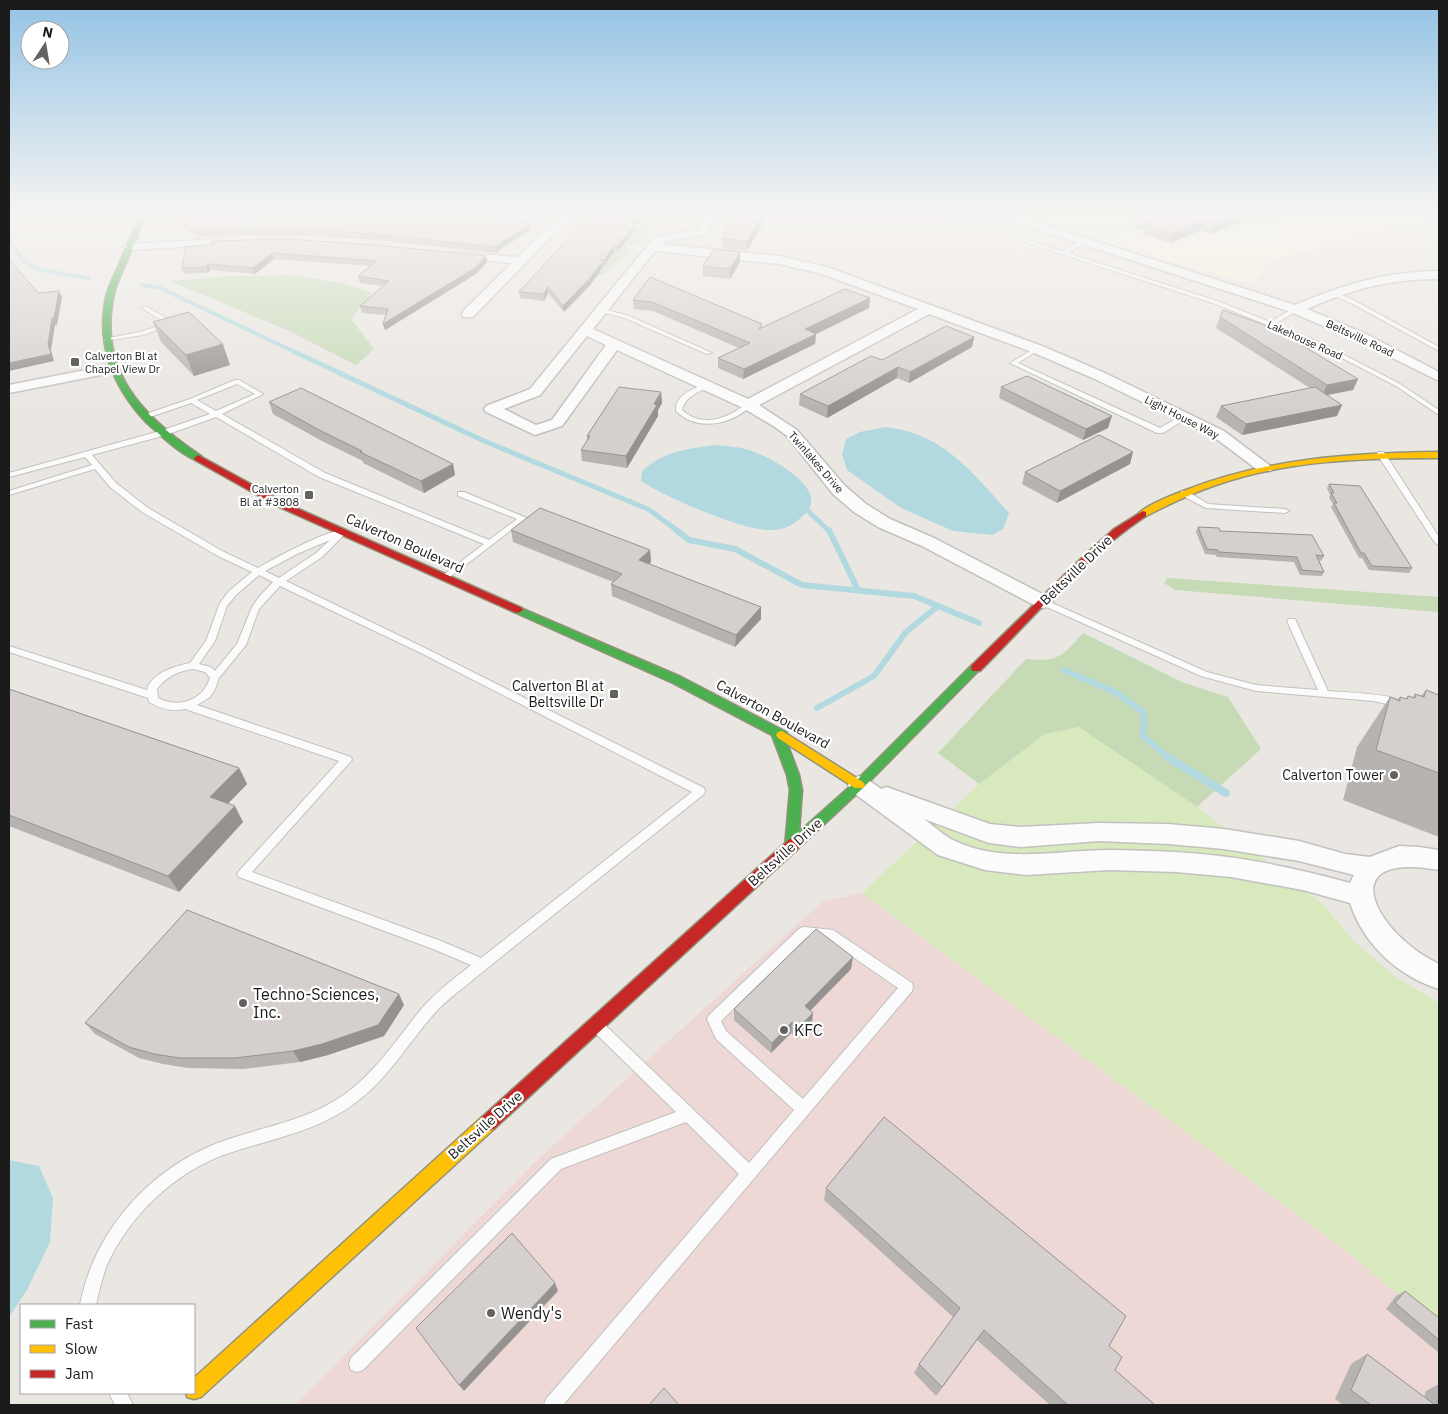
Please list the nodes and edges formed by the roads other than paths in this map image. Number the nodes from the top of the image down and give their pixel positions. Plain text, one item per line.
1 (117, 278) edge
2 (505, 278) edge
3 (626, 278) edge
4 (845, 278) edge
5 (1140, 278) edge
6 (1204, 278) edge
7 (1383, 278) edge
8 (1333, 293) junction
9 (145, 308) dead end
10 (928, 309) junction
11 (600, 310) junction
12 (1296, 310) junction
13 (468, 314) dead end
14 (1270, 324) junction
15 (584, 330) junction
16 (106, 340) junction
17 (614, 344) junction
18 (1037, 349) junction
19 (1439, 349) edge
20 (709, 353) dead end
21 (111, 369) junction
22 (1439, 377) edge
23 (706, 386) junction
24 (9, 389) edge
25 (192, 400) junction
26 (748, 405) junction
27 (1439, 413) edge
28 (216, 414) junction
29 (144, 416) junction
30 (1185, 417) junction
31 (164, 433) junction
32 (86, 453) junction
33 (1380, 454) junction
34 (1439, 455) edge
35 (96, 466) junction
36 (1265, 468) junction
37 (9, 475) edge
38 (9, 493) edge
39 (1184, 493) junction
40 (461, 494) dead end
41 (1285, 511) dead end
42 (342, 532) junction
43 (490, 543) junction
44 (1439, 543) edge
45 (258, 572) junction
46 (446, 577) junction
47 (279, 582) junction
48 (1043, 602) junction
49 (1292, 621) dead end
50 (9, 649) edge
51 (193, 666) junction
52 (215, 678) junction
53 (1325, 694) junction
54 (151, 695) junction
55 (185, 705) junction
56 (1411, 705) edge
57 (778, 732) junction
58 (859, 785) junction
59 (1099, 832) junction
60 (791, 847) junction
61 (1109, 860) junction
62 (1439, 860) edge
63 (1372, 867) junction
64 (1361, 896) junction
65 (482, 964) junction
66 (1439, 977) edge
67 (595, 1024) junction
68 (803, 1110) junction
69 (688, 1114) junction
70 (749, 1173) junction
71 (88, 1304) edge
72 (357, 1364) dead end
73 (195, 1389) edge
74 (118, 1394) edge
75 (125, 1405) edge
76 (552, 1405) edge

1 - 16 street, Calverton Boulevard
2 - 13 street
3 - 11 street
4 - 10 street, Light House Way
5 - 14 lane, Lakehouse Road
6 - 12 street, Beltsville Road
7 - 8 street
8 - 12 street
8 - 19 lane
9 - 16 lane
10 - 18 street, Light House Way
10 - 26 street
11 - 15 street
11 - 20 lane
12 - 14 lane
12 - 22 street, Beltsville Road
14 - 27 lane, Lakehouse Road
15 - 17 street, Twinlakes Drive
15 - 17 street
16 - 21 street, Calverton Boulevard
17 - 23 street, Twinlakes Drive
18 - 30 street, Light House Way
18 - 30 lane
21 - 24 street
21 - 29 street, Calverton Boulevard
23 - 26 street, Twinlakes Drive
23 - 26 lane
25 - 28 lane
25 - 28 lane
25 - 29 lane
26 - 48 street, Twinlakes Drive
28 - 31 lane
28 - 43 lane
29 - 31 street, Calverton Boulevard
30 - 36 street, Light House Way
31 - 32 lane
31 - 42 street, Calverton Boulevard
32 - 35 lane
32 - 37 lane
33 - 34 street, Beltsville Drive
33 - 36 street, Beltsville Drive
33 - 44 lane
35 - 38 lane
35 - 45 lane
36 - 39 street, Beltsville Drive
39 - 41 lane
39 - 48 street, Beltsville Drive
40 - 43 lane
42 - 45 lane
42 - 46 street, Calverton Boulevard
42 - 47 lane
43 - 46 lane
45 - 47 lane
45 - 51 lane
46 - 57 street, Calverton Boulevard
47 - 52 lane
47 - 65 lane
48 - 53 lane
48 - 58 street, Beltsville Drive
49 - 53 lane
50 - 54 lane
51 - 52 lane
51 - 54 lane
52 - 55 lane
53 - 56 lane
54 - 55 lane
55 - 65 lane
57 - 58 street, Calverton Boulevard
57 - 60 street
58 - 59 street
58 - 60 street, Beltsville Drive
58 - 61 street
59 - 61 street
59 - 63 street
60 - 67 street, Beltsville Drive
61 - 64 street
62 - 63 street
63 - 64 street
64 - 66 street
65 - 71 lane
67 - 69 lane
67 - 73 street, Beltsville Drive
68 - 68 lane
68 - 70 lane
69 - 70 lane
69 - 72 lane
70 - 76 lane
74 - 75 lane

